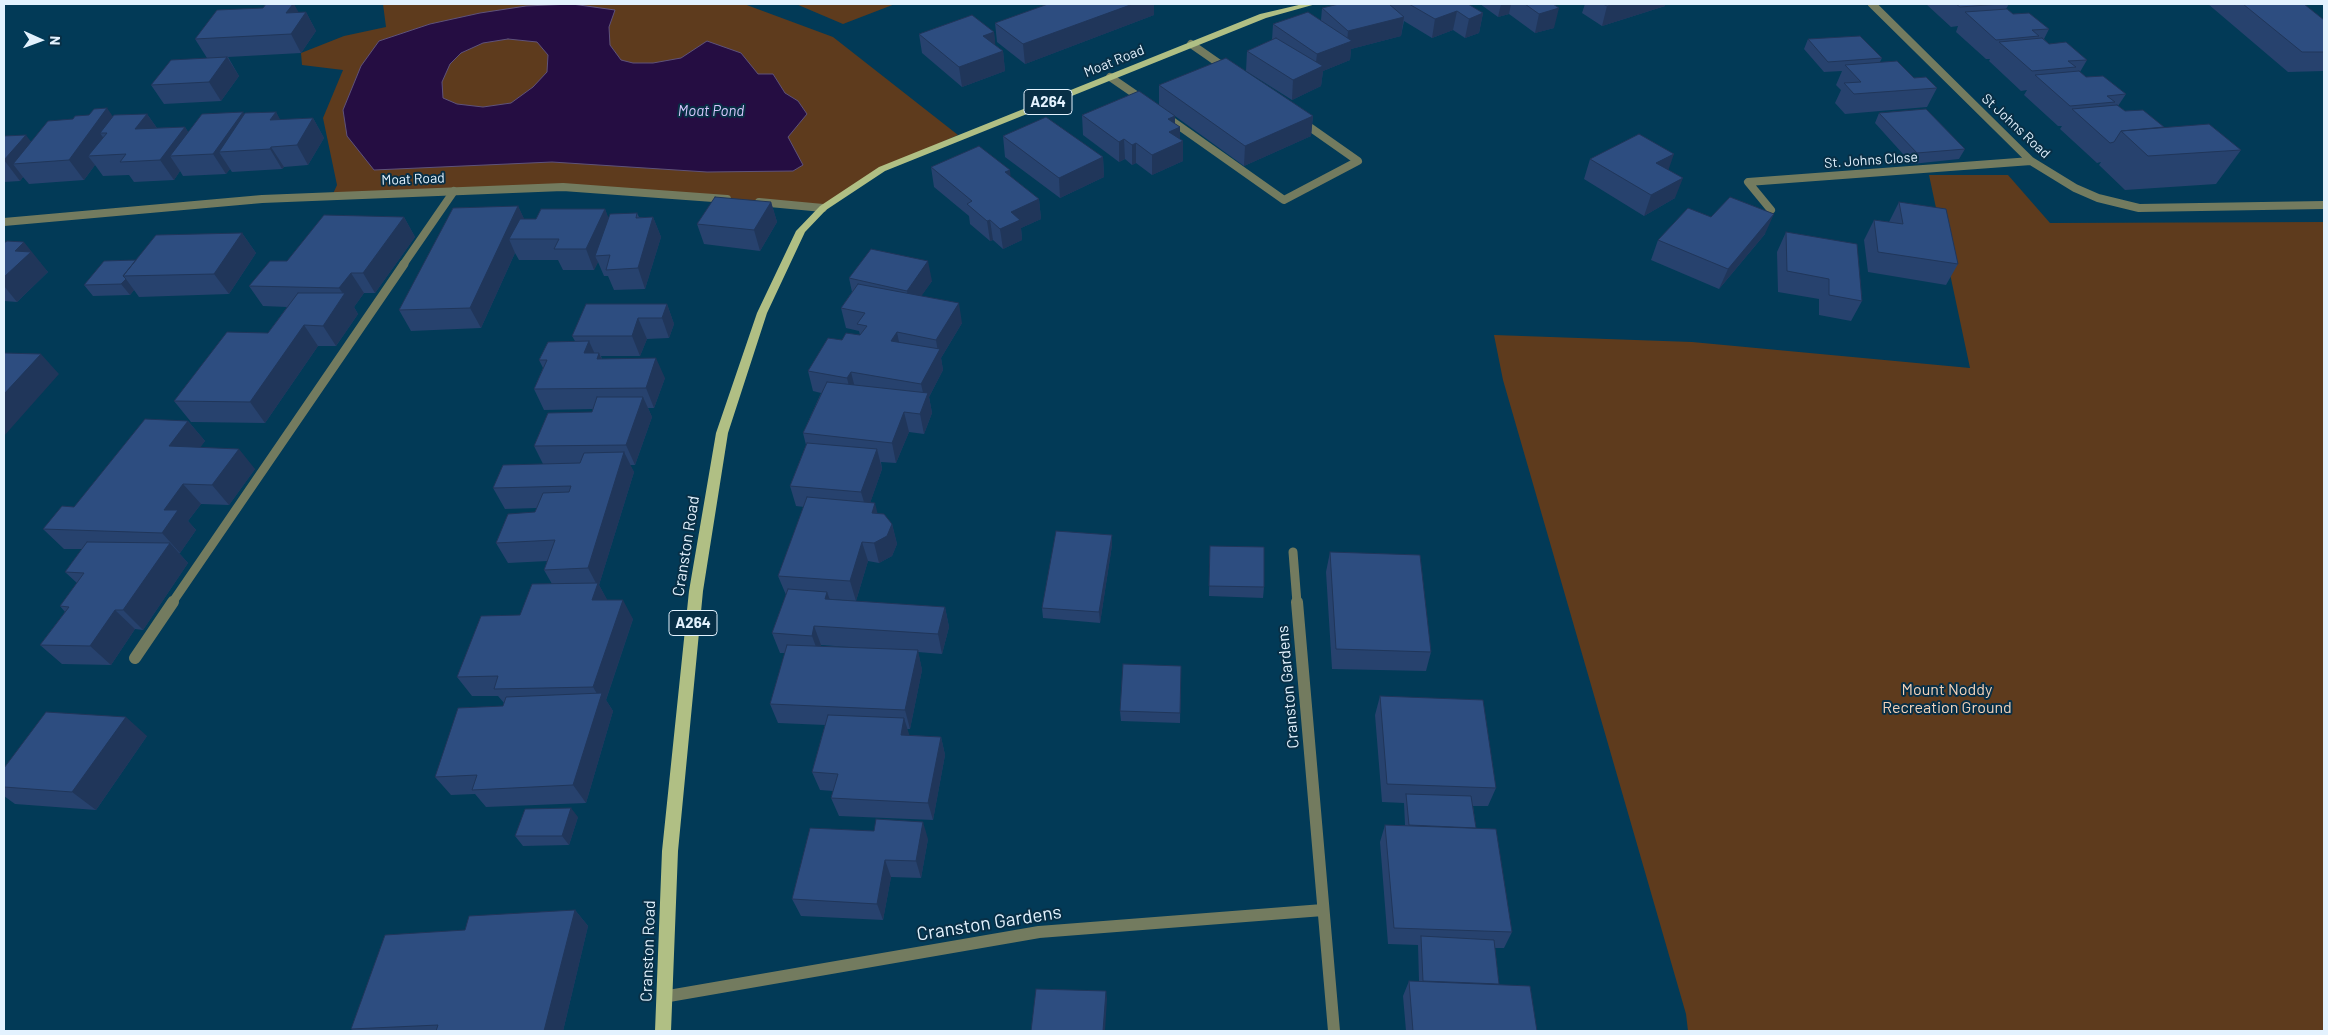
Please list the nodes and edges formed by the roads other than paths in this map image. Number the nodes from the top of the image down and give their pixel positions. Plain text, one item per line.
1 (1312, 4) edge
2 (1872, 4) edge
3 (1192, 44) junction
4 (1231, 72) edge
5 (1110, 77) junction
6 (1150, 105) edge
7 (1158, 111) edge
8 (1295, 116) edge
9 (2031, 161) junction
10 (454, 191) junction
11 (736, 200) edge
12 (745, 200) edge
13 (2324, 205) edge
14 (823, 208) junction
15 (1771, 210) dead end
16 (4, 222) edge
17 (801, 231) joint
18 (1293, 552) dead end
19 (135, 658) dead end
20 (1323, 910) junction
21 (663, 997) junction
22 (662, 1031) edge
23 (1334, 1031) edge

1 - 3 main road, Moat Road / A264
2 - 9 street, St Johns Road
3 - 4 street
3 - 5 main road, Moat Road / A264
5 - 6 street
5 - 14 main road, Moat Road / A264
7 - 8 street
9 - 13 street, St Johns Road
9 - 15 street, St. Johns Close
10 - 11 street, Moat Road
10 - 16 street, Moat Road
10 - 19 street
12 - 14 street
14 - 17 main road, Moat Road / A264
17 - 21 main road, Cranston Road / A264
18 - 20 street, Cranston Gardens
20 - 21 street, Cranston Gardens
20 - 23 street, Cranston Gardens
21 - 22 main road, Cranston Road / A264

